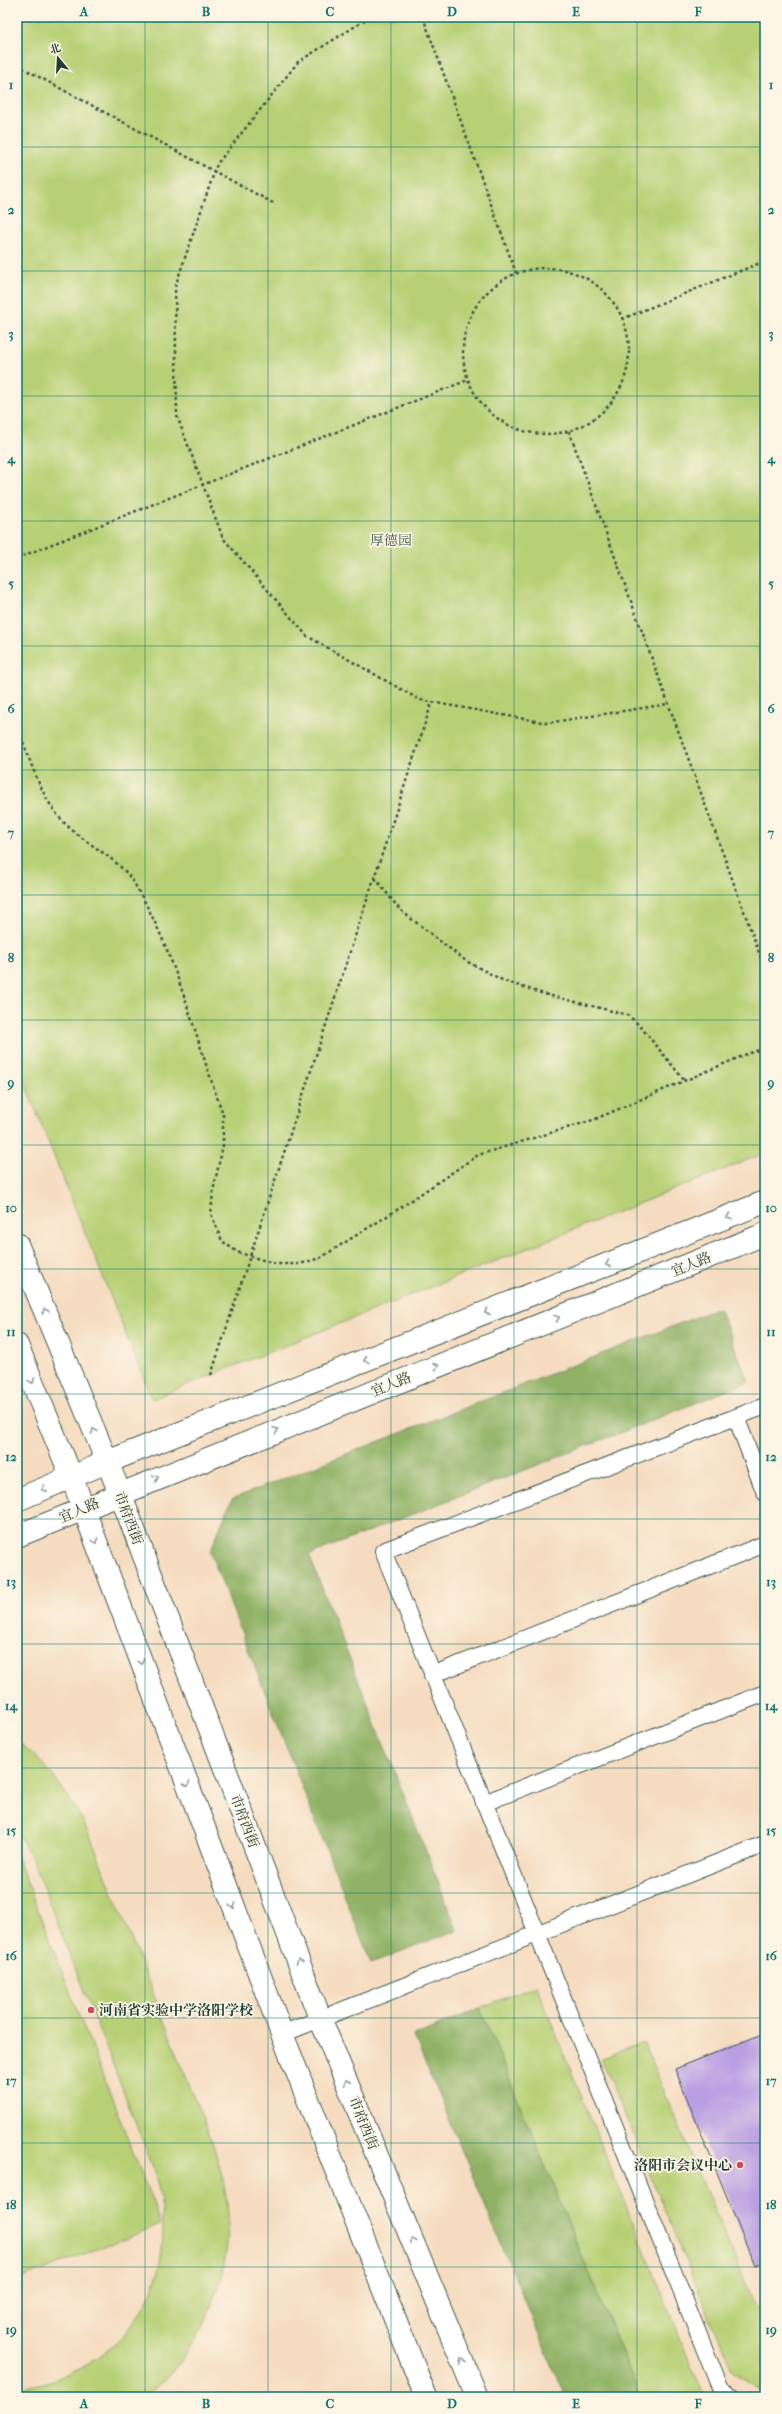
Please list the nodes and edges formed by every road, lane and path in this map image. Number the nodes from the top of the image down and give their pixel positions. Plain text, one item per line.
1 (370, 17) edge
2 (423, 17) edge
3 (17, 65) edge
4 (214, 172) junction
5 (273, 203) dead end
6 (765, 262) edge
7 (516, 273) junction
8 (622, 318) junction
9 (468, 380) junction
10 (569, 431) junction
11 (203, 484) junction
12 (17, 558) edge
13 (432, 702) junction
14 (668, 704) junction
15 (17, 725) edge
16 (374, 878) junction
17 (765, 969) edge
18 (765, 1048) edge
19 (684, 1080) junction
20 (765, 1202) edge
21 (765, 1234) edge
22 (17, 1244) edge
23 (250, 1256) junction
24 (17, 1345) edge
25 (211, 1375) dead end
26 (765, 1406) edge
27 (736, 1417) junction
28 (107, 1462) junction
29 (72, 1478) junction
30 (120, 1493) junction
31 (765, 1493) edge
32 (17, 1500) edge
33 (83, 1510) junction
34 (17, 1536) edge
35 (765, 1544) edge
36 (432, 1675) junction
37 (765, 1693) edge
38 (484, 1803) junction
39 (765, 1844) edge
40 (537, 1933) junction
41 (320, 2018) junction
42 (282, 2034) junction
43 (426, 2397) edge
44 (477, 2397) edge
45 (734, 2397) edge

1 - 4 path
2 - 7 path
3 - 4 path
4 - 5 path
4 - 11 path
6 - 8 path
7 - 8 path
7 - 9 path
8 - 10 path
9 - 10 path
9 - 11 path
10 - 14 path
11 - 12 path
11 - 13 path
13 - 14 path
13 - 16 path
14 - 17 path
15 - 23 path
16 - 19 path
16 - 23 path
18 - 19 path
19 - 23 path
20 -> 28 street
30 -> 21 street, 宜人路
28 -> 22 street, 市府西街
23 - 25 path
24 -> 29 street
26 - 27 lane
27 - 31 lane
27 - 36 lane
28 - 29 street
28 - 30 street, 市府西街
29 -> 32 street
29 - 33 street
30 - 33 street, 宜人路
41 -> 30 street, 市府西街
33 - 34 street, 宜人路
33 -> 42 street
35 - 36 lane
36 - 38 lane
37 - 38 lane
38 - 40 lane
39 - 40 lane
40 - 41 lane
40 - 45 lane
41 - 42 lane
44 -> 41 street, 市府西街
42 - 43 street

